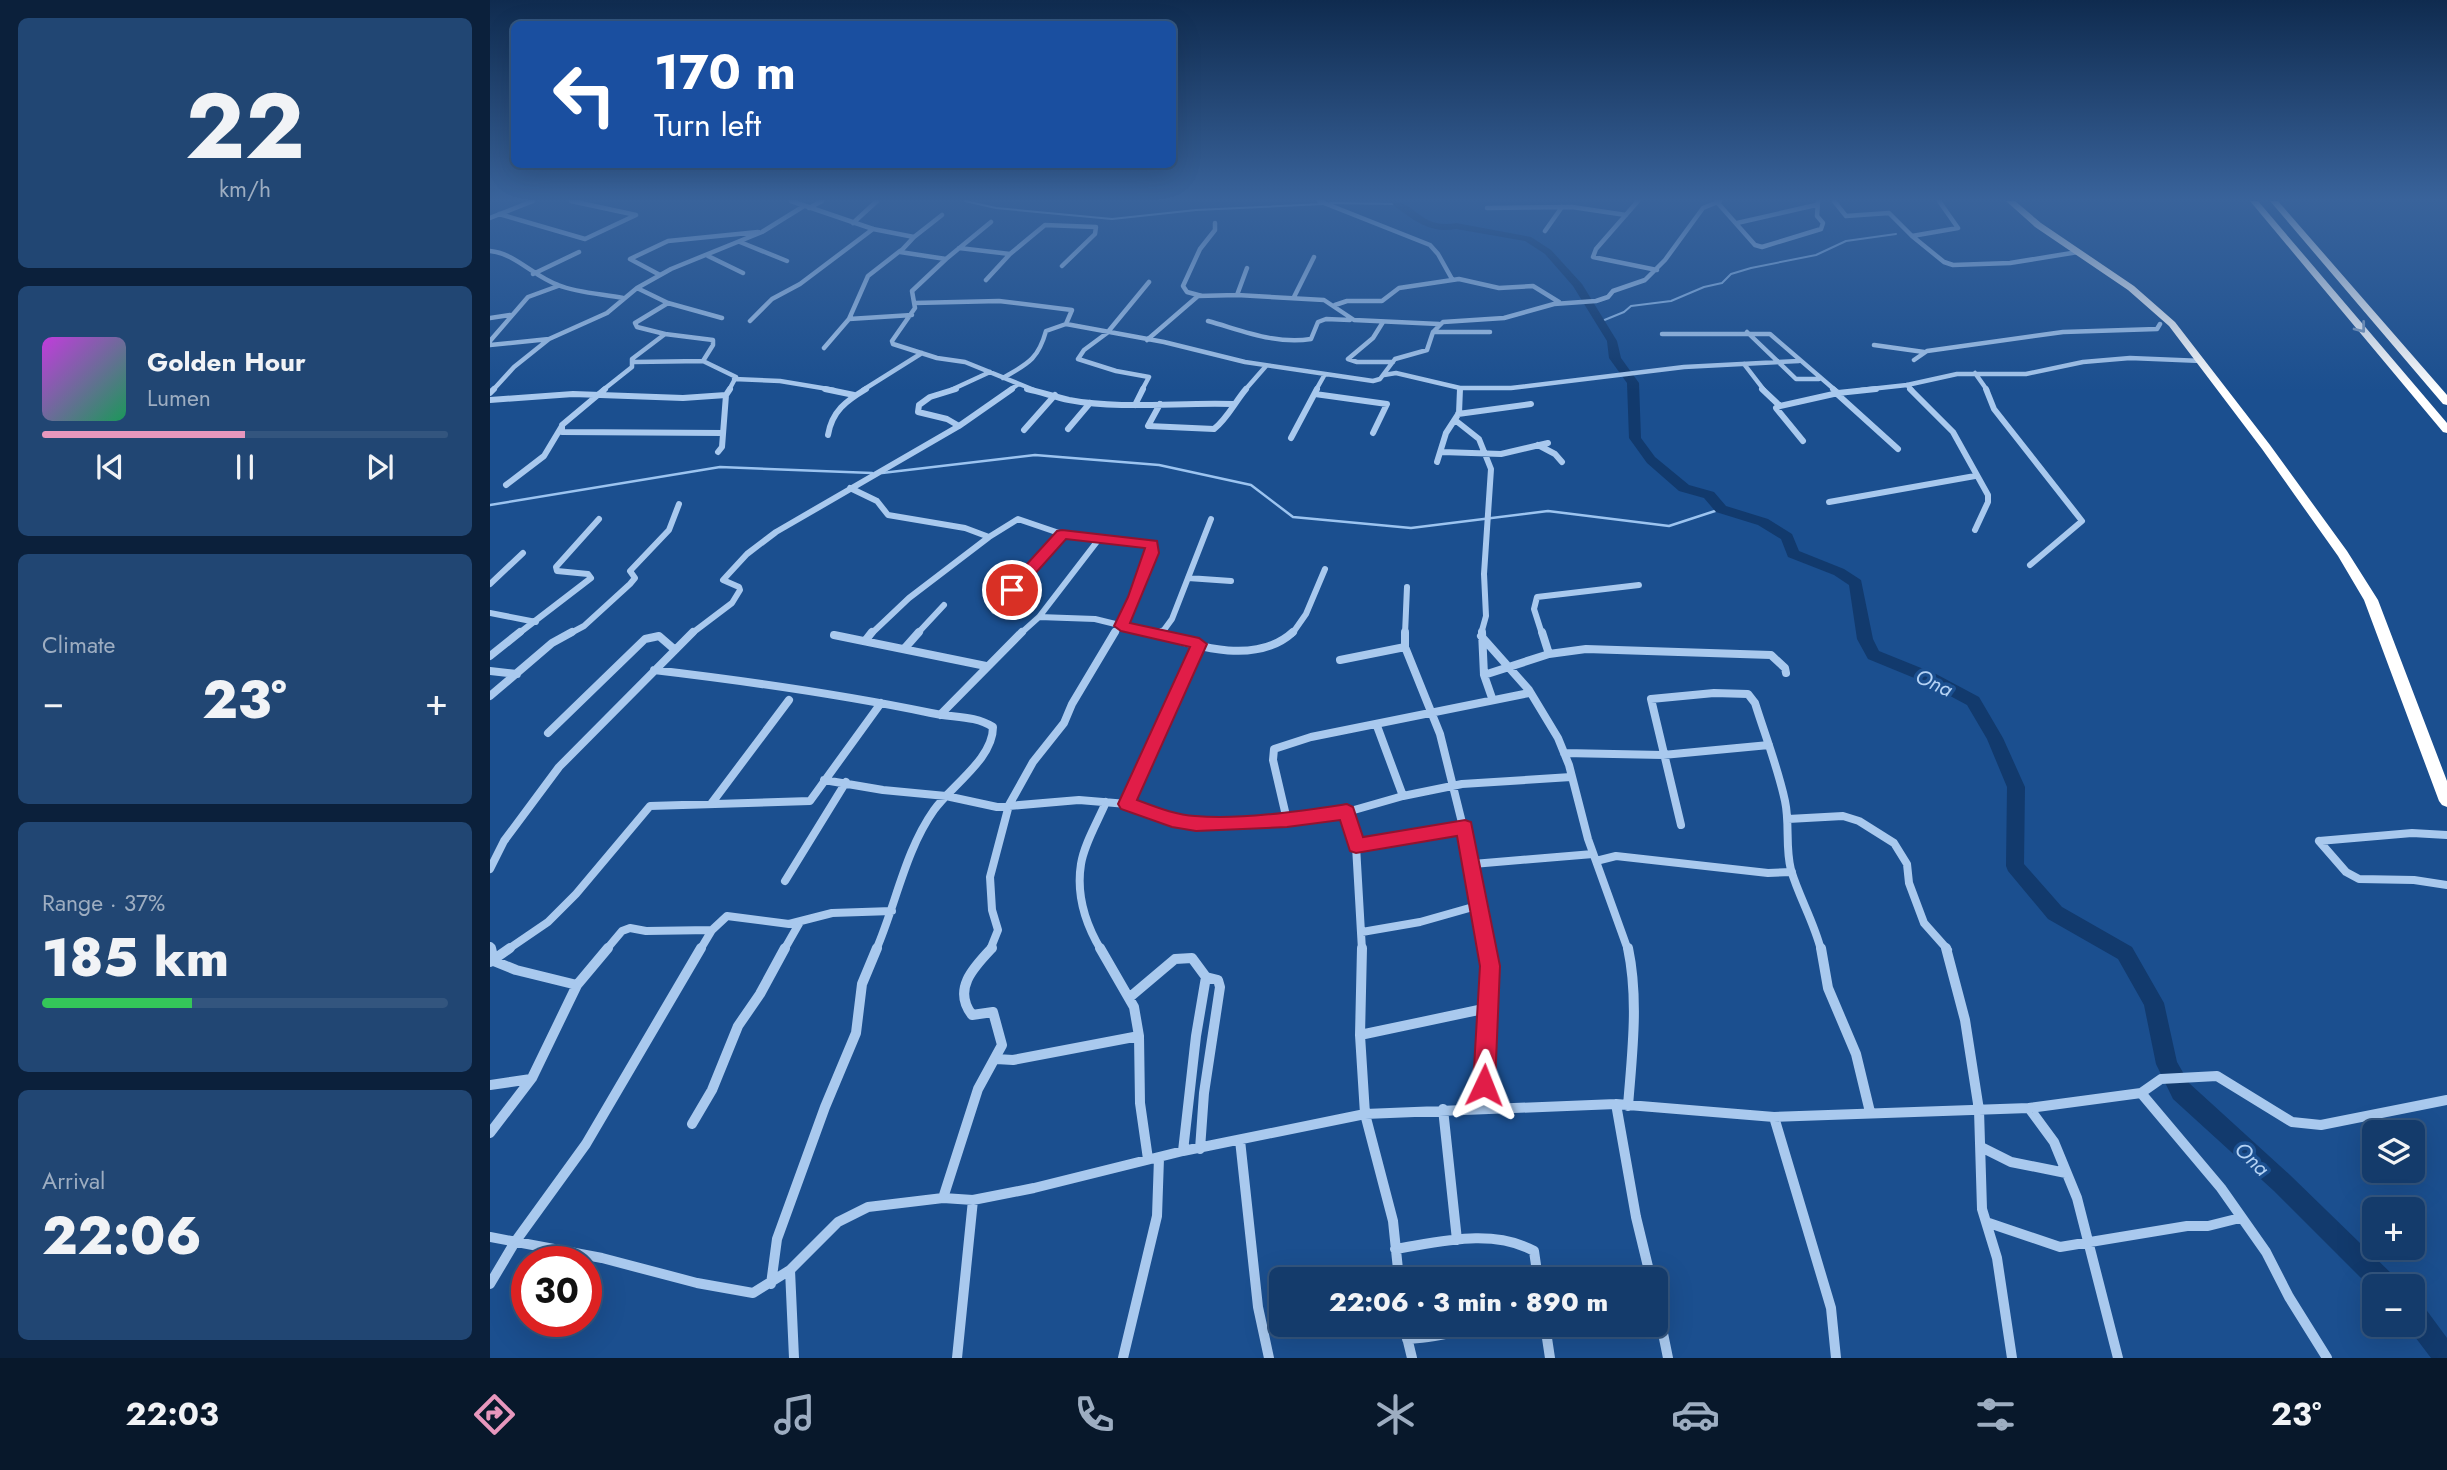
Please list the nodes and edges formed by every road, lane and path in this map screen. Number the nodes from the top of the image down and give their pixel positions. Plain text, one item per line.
1 (519, 264) edge
2 (558, 264) edge
3 (640, 264) edge
4 (687, 264) edge
5 (725, 264) edge
6 (826, 264) edge
7 (883, 264) edge
8 (940, 264) edge
9 (1001, 264) edge
10 (1193, 264) edge
11 (1310, 264) edge
12 (1444, 264) edge
13 (1629, 264) edge
14 (1661, 264) edge
15 (1951, 264) edge
16 (1971, 264) edge
17 (2095, 264) edge
18 (2307, 264) edge
19 (2329, 264) edge
20 (1247, 268) dead end
21 (1657, 270) junction
22 (743, 273) dead end
23 (533, 274) junction
24 (660, 275) junction
25 (1452, 279) junction
26 (986, 281) dead end
27 (1149, 282) dead end
28 (559, 286) junction
29 (637, 288) junction
30 (1203, 296) junction
31 (1237, 296) junction
32 (1294, 297) junction
33 (623, 298) junction
34 (668, 303) junction
35 (914, 303) junction
36 (1563, 303) junction
37 (1335, 305) junction
38 (514, 315) junction
39 (912, 315) junction
40 (490, 318) edge
41 (722, 318) dead end
42 (849, 319) junction
43 (1354, 320) junction
44 (750, 321) dead end
45 (1208, 321) dead end
46 (1383, 322) junction
47 (1066, 324) junction
48 (1439, 324) junction
49 (2160, 324) dead end
50 (1433, 332) junction
51 (1490, 332) dead end
52 (1747, 332) junction
53 (1107, 333) junction
54 (665, 334) junction
55 (1662, 334) dead end
56 (549, 339) junction
57 (1147, 340) junction
58 (490, 343) edge
59 (1874, 345) dead end
60 (824, 348) dead end
61 (1924, 352) junction
62 (922, 353) junction
63 (1914, 360) dead end
64 (704, 361) junction
65 (1799, 361) junction
66 (2202, 361) junction
67 (634, 362) junction
68 (1393, 362) junction
69 (1745, 364) junction
70 (1779, 364) junction
71 (1266, 366) junction
72 (990, 372) junction
73 (1396, 373) junction
74 (1975, 373) junction
75 (1325, 374) junction
76 (1384, 375) junction
77 (1003, 378) junction
78 (734, 379) junction
79 (1819, 379) junction
80 (1017, 384) junction
81 (1907, 385) junction
82 (1460, 388) junction
83 (490, 393) edge
84 (1837, 393) junction
85 (597, 394) junction
86 (1315, 394) junction
87 (726, 395) junction
88 (1055, 395) junction
89 (854, 396) junction
90 (490, 400) edge
91 (2447, 402) edge
92 (1090, 403) junction
93 (1160, 404) junction
94 (1233, 404) junction
95 (1531, 404) dead end
96 (1135, 405) junction
97 (1780, 406) junction
98 (1456, 417) junction
99 (562, 425) junction
100 (959, 426) junction
101 (1068, 429) dead end
102 (1024, 430) dead end
103 (2447, 430) edge
104 (723, 433) junction
105 (1373, 433) dead end
106 (828, 435) dead end
107 (1291, 438) dead end
108 (1803, 441) dead end
109 (1548, 443) dead end
110 (1537, 444) junction
111 (1898, 449) dead end
112 (718, 452) dead end
113 (1443, 452) junction
114 (1484, 453) junction
115 (1437, 462) dead end
116 (1562, 462) dead end
117 (1975, 476) junction
118 (506, 485) dead end
119 (850, 488) junction
120 (1829, 502) dead end
121 (679, 504) dead end
122 (599, 519) dead end
123 (1211, 519) dead end
124 (1975, 530) dead end
125 (1062, 534) junction
126 (989, 537) junction
127 (1099, 538) junction
128 (523, 553) dead end
129 (2030, 565) dead end
130 (1325, 569) dead end
131 (1188, 578) junction
132 (1231, 581) dead end
133 (490, 584) edge
134 (1639, 585) dead end
135 (1407, 587) dead end
136 (944, 606) dead end
137 (993, 611) dead end
138 (490, 613) edge
139 (1039, 617) junction
140 (536, 622) junction
141 (1121, 626) junction
142 (835, 635) dead end
143 (1160, 636) junction
144 (1481, 636) junction
145 (864, 641) junction
146 (1199, 644) junction
147 (1405, 647) junction
148 (674, 649) junction
149 (904, 649) junction
150 (1549, 654) junction
151 (490, 656) edge
152 (1340, 660) dead end
153 (986, 666) junction
154 (1510, 666) junction
155 (654, 670) junction
156 (490, 671) edge
157 (1786, 673) dead end
158 (517, 674) junction
159 (1484, 675) junction
160 (1529, 693) junction
161 (490, 696) edge
162 (1492, 698) junction
163 (789, 700) dead end
164 (881, 703) junction
165 (1429, 712) junction
166 (940, 715) junction
167 (1377, 726) junction
168 (548, 733) dead end
169 (1769, 746) junction
170 (1564, 753) junction
171 (1663, 755) junction
172 (1572, 777) junction
173 (824, 780) junction
174 (846, 782) junction
175 (1454, 785) junction
176 (946, 796) junction
177 (1403, 796) junction
178 (2447, 801) edge
179 (1105, 802) junction
180 (711, 804) junction
181 (1127, 804) junction
182 (1009, 805) junction
183 (1347, 812) junction
184 (1788, 819) junction
185 (1287, 820) junction
186 (1681, 825) dead end
187 (1465, 827) junction
188 (2447, 835) edge
189 (1356, 846) junction
190 (1595, 858) junction
191 (1473, 864) junction
192 (490, 869) edge
193 (1792, 872) junction
194 (785, 881) dead end
195 (2447, 885) edge
196 (1480, 905) junction
197 (892, 912) junction
198 (800, 922) junction
199 (712, 930) junction
200 (1362, 932) junction
201 (490, 946) edge
202 (492, 961) edge
203 (1206, 977) junction
204 (578, 985) junction
205 (1130, 997) junction
206 (1488, 1008) junction
207 (1360, 1035) junction
208 (1139, 1036) junction
209 (996, 1059) junction
210 (532, 1078) junction
211 (490, 1085) edge
212 (2141, 1093) junction
213 (2447, 1100) edge
214 (1616, 1104) junction
215 (1628, 1106) junction
216 (1483, 1107) junction
217 (2029, 1108) junction
218 (1443, 1109) junction
219 (1979, 1110) junction
220 (1870, 1112) junction
221 (1365, 1114) junction
222 (1774, 1117) junction
223 (692, 1124) dead end
224 (490, 1133) edge
225 (1240, 1140) junction
226 (1981, 1147) junction
227 (1200, 1149) junction
228 (1183, 1151) junction
229 (1154, 1159) junction
230 (2066, 1173) junction
231 (943, 1198) junction
232 (973, 1200) junction
233 (2240, 1218) junction
234 (1986, 1222) junction
235 (490, 1237) edge
236 (1457, 1240) junction
237 (2090, 1241) junction
238 (515, 1242) junction
239 (1395, 1249) junction
240 (1397, 1267) edge
241 (1536, 1267) edge
242 (1648, 1267) edge
243 (790, 1270) junction
244 (490, 1284) edge
245 (771, 1284) junction
246 (1437, 1337) edge
247 (1547, 1337) edge
248 (1664, 1337) edge
249 (1407, 1339) joint
250 (794, 1358) edge
251 (957, 1358) edge
252 (1123, 1358) edge
253 (1269, 1358) edge
254 (1412, 1358) edge
255 (1550, 1358) edge
256 (1668, 1358) edge
257 (1836, 1358) edge
258 (2012, 1358) edge
259 (2118, 1358) edge
260 (2327, 1358) edge

1 - 23 street
2 - 23 street
3 - 24 street
4 - 24 street
5 - 22 street
6 - 44 street
7 - 42 street
8 - 35 street
9 - 26 street
10 - 30 street
11 - 32 street
12 - 25 street
13 - 21 street
14 - 21 street
15 - 16 street
17 - 66 highway
18 -> 103 highway
19 - 91 highway
20 - 31 street
21 - 36 street
23 - 28 street
24 - 29 street
25 - 36 street
25 - 37 street
27 - 53 street
28 - 33 street
28 - 38 street
29 - 33 street
29 - 34 street
30 - 31 street
30 - 57 street
31 - 32 street
32 - 37 street
33 - 56 street
34 - 41 street
34 - 54 street
35 - 39 street
35 - 47 street
36 - 48 street
37 - 43 street
38 - 40 street
38 - 58 street
39 - 42 street
39 - 62 street
42 - 60 street
43 - 45 street
43 - 46 street
46 - 48 street
46 - 68 street
47 - 53 street
47 - 77 street
48 - 50 street
49 - 61 street
50 - 51 street
50 - 68 street
52 - 55 street
52 - 65 street
52 - 70 street
53 - 57 street
53 - 96 street
54 - 64 street
54 - 67 street
56 - 58 street
56 - 83 street
57 - 71 street
59 - 61 street
61 - 63 street
62 - 72 street
62 - 89 street
64 - 67 street
64 - 78 street
65 - 70 street
65 - 79 street
66 - 74 street
66 - 178 highway
67 - 85 street
68 - 73 street
68 - 76 street
69 - 70 street
69 - 82 street
69 - 97 street
70 - 79 street
71 - 75 street
71 - 94 street
72 - 77 street
72 - 100 street
73 - 76 street
73 - 82 street
74 - 81 street
74 - 129 street
75 - 76 street
75 - 86 street
77 - 80 street
78 - 87 street
78 - 89 street
79 - 84 street
80 - 88 street
80 - 100 street
81 - 84 street
81 - 117 street
82 - 98 street
84 - 97 street
84 - 111 street
85 - 87 street
85 - 90 street
85 - 99 street
86 - 105 street
86 - 107 street
87 - 104 street
88 - 92 street
88 - 102 street
89 - 106 street
92 - 96 street
92 - 101 street
93 - 94 street
93 - 94 street
93 - 96 street
95 - 98 street
97 - 108 street
98 - 113 street
98 - 114 street
99 - 104 street
99 - 118 street
100 - 119 street
104 - 112 street
109 - 110 street
110 - 114 street
110 - 116 street
113 - 114 street
113 - 115 street
114 - 144 street
117 - 120 street
117 - 124 street
119 - 126 street
119 - 148 street
121 - 158 street
122 - 140 street
123 - 131 street
125 - 126 street
125 - 127 street
125 - 137 street
126 - 145 street
127 - 139 street
127 - 141 street
128 - 133 street
130 - 146 street
131 - 132 street
131 - 143 street
134 - 150 street
135 - 147 street
136 - 149 street
138 - 140 street
139 - 141 street
139 - 153 street
140 - 151 street
141 - 143 street
141 - 182 street
142 - 145 street
143 - 146 street
144 - 154 street
144 - 159 street
145 - 149 street
146 - 181 street
147 - 152 street
147 - 165 street
148 - 155 street
148 - 168 street
149 - 153 street
150 - 154 street
150 - 157 street
153 - 166 street
154 - 159 street
154 - 160 street
155 - 164 street
155 - 192 street
156 - 158 street
158 - 161 street
159 - 162 street
160 - 162 street
160 - 170 street
162 - 165 street
163 - 180 street
164 - 166 street
164 - 173 street
165 - 167 street
165 - 175 street
166 - 176 street
167 - 177 street
167 - 185 street
169 - 171 street
169 - 171 street
169 - 184 street
170 - 171 street
170 - 172 street
171 - 186 street
172 - 175 street
172 - 190 street
173 - 174 street
173 - 180 street
174 - 176 street
174 - 194 street
175 - 177 street
175 - 187 street
176 - 182 street
176 - 197 street
177 - 183 street
179 - 181 street
179 - 182 street
179 - 205 street
180 - 202 street
181 - 185 street
182 - 209 street
183 - 185 street
183 - 189 street
184 - 193 street
184 - 219 street
187 - 189 street
187 - 191 street
188 - 195 street
189 - 200 street
190 - 191 street
190 - 193 street
190 - 215 street
191 - 196 street
193 - 220 street
196 - 200 street
196 - 206 street
197 - 198 street
197 - 245 street
198 - 199 street
198 - 223 street
199 - 204 street
199 - 238 street
200 - 207 street
201 - 202 street
202 - 204 street
203 - 205 street
203 - 227 street
203 - 228 street
204 - 210 street
205 - 208 street
206 - 207 street
206 - 216 street
207 - 221 street
208 - 209 street
208 - 229 street
209 - 231 street
210 - 211 street
210 - 224 street
212 - 213 street
212 - 217 street
212 - 233 street
214 - 215 street
214 - 216 street
214 - 242 street
215 - 222 street
216 - 218 street
217 - 219 street
217 - 230 street
218 - 221 street
218 - 236 street
219 - 220 street
219 - 226 street
220 - 222 street
221 - 225 street
221 - 239 street
222 - 257 street
225 - 227 street
225 - 253 street
226 - 230 street
226 - 234 street
227 - 228 street
228 - 229 street
229 - 232 street
229 - 252 street
230 - 237 street
231 - 232 street
231 - 243 street
232 - 251 street
233 - 237 street
233 - 260 street
234 - 237 street
234 - 258 street
235 - 238 street
236 - 239 street
236 - 241 street
237 - 259 street
238 - 244 street
238 - 245 street
239 - 240 street
243 - 245 street
243 - 250 street
246 - 249 street
247 - 255 street
248 - 256 street
249 - 254 street

